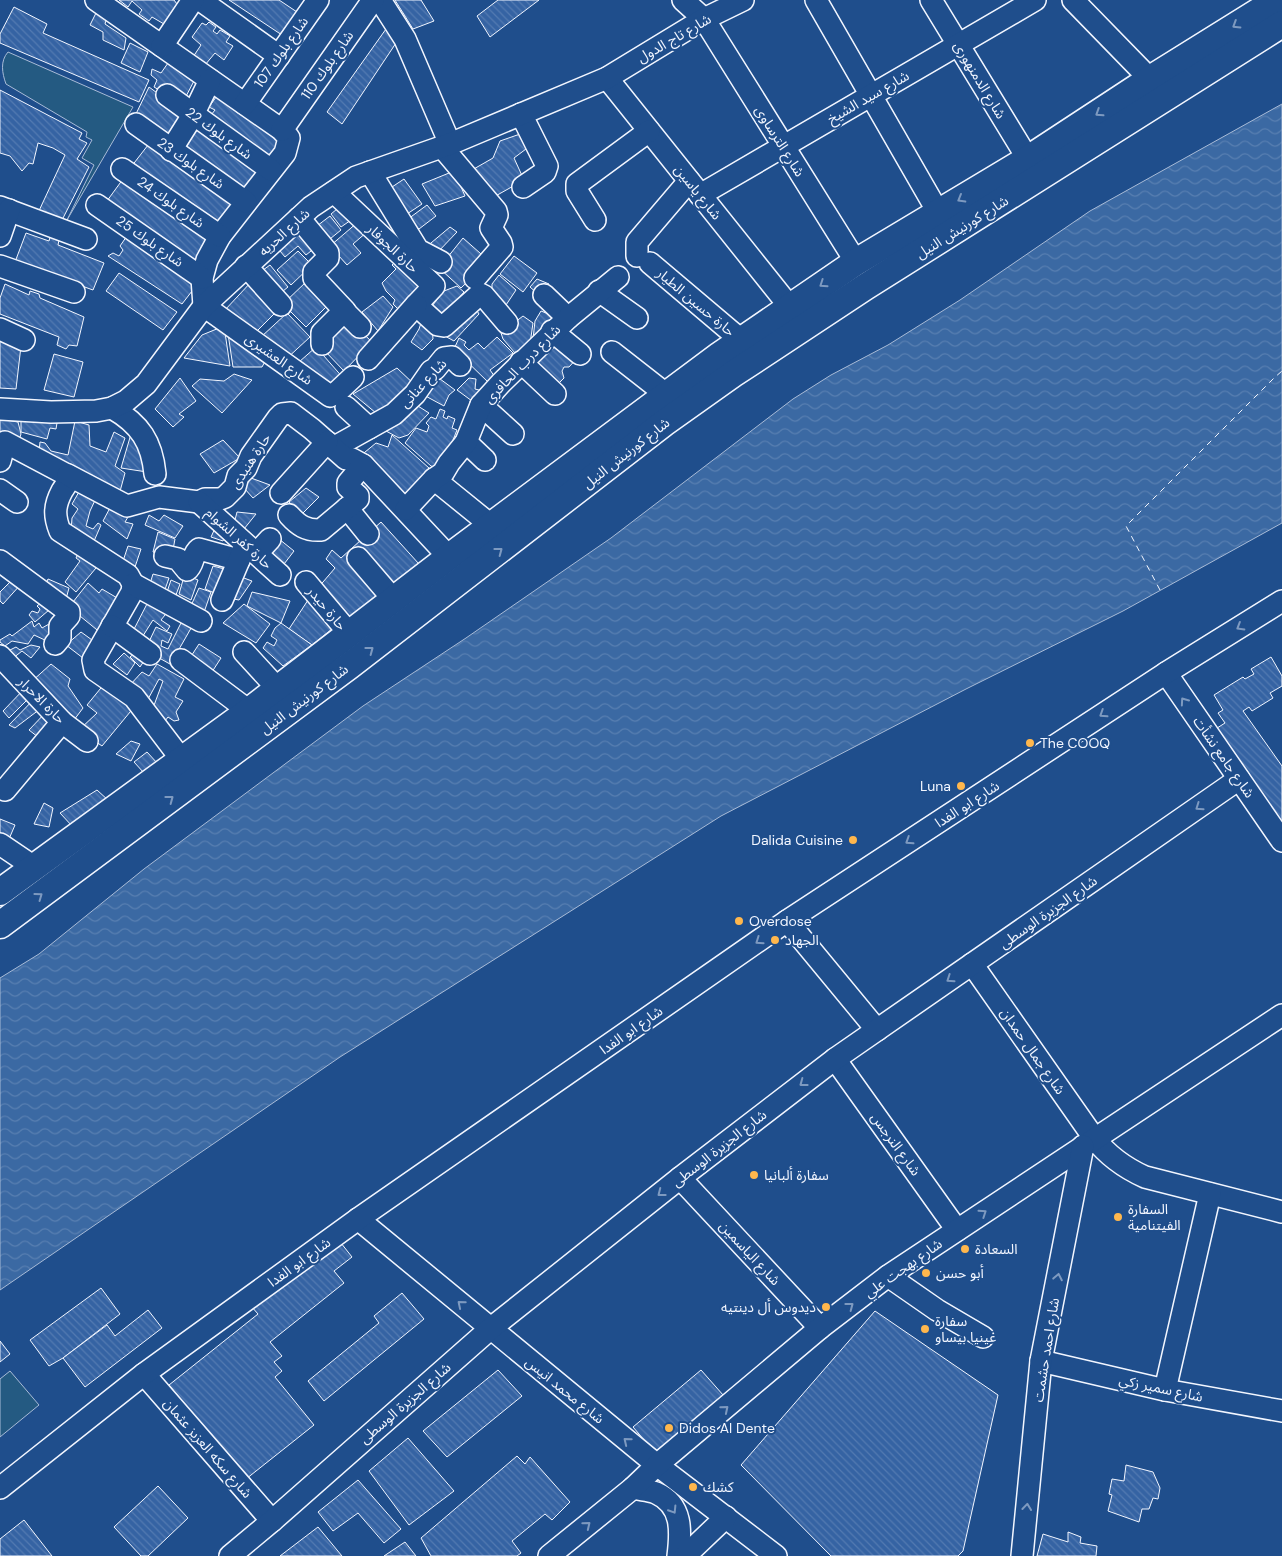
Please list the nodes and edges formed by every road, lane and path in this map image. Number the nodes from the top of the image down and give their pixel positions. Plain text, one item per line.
1 (96, 0) edge
2 (193, 0) edge
3 (200, 0) edge
4 (373, 0) edge
5 (380, 0) edge
6 (683, 0) edge
7 (743, 0) edge
8 (816, 0) edge
9 (931, 0) edge
10 (1035, 0) edge
11 (1073, 0) edge
12 (313, 2) edge
13 (1268, 3) edge
14 (704, 19) junction
15 (1282, 24) edge
16 (958, 45) junction
17 (162, 46) junction
18 (279, 56) junction
19 (607, 78) junction
20 (1150, 79) junction
21 (210, 80) junction
22 (168, 95) dead end
23 (871, 95) junction
24 (245, 104) junction
25 (192, 114) junction
26 (521, 114) junction
27 (136, 124) dead end
28 (649, 131) junction
29 (284, 132) junction
30 (446, 146) junction
31 (783, 147) junction
32 (171, 150) junction
33 (1028, 159) junction
34 (122, 168) dead end
35 (271, 170) junction
36 (370, 172) junction
37 (523, 187) dead end
38 (695, 188) junction
39 (334, 192) junction
40 (246, 202) junction
41 (97, 205) dead end
42 (5, 209) edge
43 (938, 212) junction
44 (299, 218) junction
45 (595, 220) dead end
46 (0, 236) edge
47 (220, 236) junction
48 (86, 239) dead end
49 (644, 260) joint
50 (441, 262) dead end
51 (856, 262) junction
52 (0, 266) edge
53 (246, 266) junction
54 (618, 277) dead end
55 (202, 278) junction
56 (475, 278) dead end
57 (599, 291) junction
58 (74, 292) dead end
59 (544, 295) dead end
60 (281, 305) dead end
61 (204, 306) junction
62 (790, 307) junction
63 (345, 311) junction
64 (403, 313) junction
65 (637, 318) dead end
66 (507, 323) dead end
67 (560, 324) junction
68 (360, 327) dead end
69 (0, 329) edge
70 (24, 340) dead end
71 (741, 340) junction
72 (322, 344) dead end
73 (612, 352) dead end
74 (580, 354) dead end
75 (368, 359) dead end
76 (521, 362) junction
77 (460, 365) dead end
78 (352, 377) dead end
79 (555, 394) dead end
80 (667, 395) junction
81 (481, 405) junction
82 (346, 407) dead end
83 (112, 408) junction
84 (0, 409) edge
85 (369, 428) junction
86 (513, 434) dead end
87 (466, 442) junction
88 (330, 445) junction
89 (3, 452) edge
90 (485, 460) dead end
91 (363, 465) junction
92 (155, 474) dead end
93 (68, 475) junction
94 (434, 479) junction
95 (0, 490) edge
96 (281, 493) dead end
97 (17, 502) dead end
98 (199, 502) junction
99 (347, 508) junction
100 (406, 509) junction
101 (289, 514) dead end
102 (492, 526) junction
103 (368, 534) dead end
104 (253, 549) junction
105 (165, 556) dead end
106 (449, 557) junction
107 (358, 558) dead end
108 (0, 561) edge
109 (280, 575) dead end
110 (306, 582) dead end
111 (133, 584) junction
112 (222, 600) dead end
113 (394, 600) junction
114 (1282, 601) edge
115 (201, 621) dead end
116 (112, 626) junction
117 (349, 634) junction
118 (55, 644) dead end
119 (244, 652) dead end
120 (150, 654) dead end
121 (181, 660) dead end
122 (4, 668) edge
123 (1166, 673) junction
124 (278, 689) junction
125 (249, 711) junction
126 (62, 722) junction
127 (88, 741) dead end
128 (182, 760) junction
129 (1239, 779) junction
130 (5, 790) dead end
131 (1282, 841) edge
132 (0, 844) edge
133 (34, 867) junction
134 (0, 892) edge
135 (787, 921) junction
136 (0, 925) edge
137 (972, 964) junction
138 (1282, 1015) edge
139 (876, 1030) junction
140 (835, 1059) junction
141 (1089, 1142) junction
142 (680, 1178) junction
143 (1210, 1194) junction
144 (1282, 1212) edge
145 (358, 1219) junction
146 (958, 1230) junction
147 (888, 1276) junction
148 (820, 1328) junction
149 (490, 1329) junction
150 (983, 1337) dead end
151 (1042, 1361) junction
152 (144, 1374) junction
153 (1164, 1390) junction
154 (1282, 1411) edge
155 (657, 1465) junction
156 (0, 1488) edge
157 (633, 1488) junction
158 (726, 1517) junction
159 (272, 1522) junction
160 (230, 1556) edge
161 (550, 1556) edge
162 (678, 1556) edge
163 (685, 1556) edge
164 (776, 1556) edge
165 (1022, 1556) edge

1 - 17 street
2 - 17 street
3 - 18 street
4 - 29 street, شارع بلوك 110
5 - 30 street
6 - 14 street, شارع الترساوى
7 - 14 street, شارع تاج الدول
8 - 23 street
9 - 16 street, شارع الدمنهورى
10 - 16 street, شارع سيد الشيخ
11 - 20 street
12 - 18 street, شارع بلوك 107
13 -> 20 main road, شارع كورنيش النيل
14 - 19 street, شارع تاج الدول
14 - 31 street, شارع الترساوى
136 -> 15 main road, شارع كورنيش النيل
16 - 23 street, شارع سيد الشيخ
16 - 33 street, شارع الدمنهورى
17 - 21 street
18 - 24 street, شارع بلوك 107
19 - 26 street, شارع الحريه
19 - 28 street, شارع ياسين
20 -> 33 main road, شارع كورنيش النيل
21 - 24 street
21 - 25 street
22 - 25 street, شارع بلوك 22
23 - 31 street, شارع سيد الشيخ
23 - 43 street
24 - 29 street
25 - 32 street
25 - 35 street, شارع بلوك 22
26 - 30 street, شارع الحريه
26 - 37 street
27 - 32 street, شارع بلوك 23
28 - 38 street, شارع ياسين
28 - 45 street
29 - 35 street
30 - 36 street, شارع الحريه
30 - 56 street
31 - 38 street, شارع سيد الشيخ
31 - 51 street, شارع الترساوى
32 - 40 street, شارع بلوك 23
33 -> 43 main road, شارع كورنيش النيل
34 - 47 street, شارع بلوك 24
35 - 40 street
36 - 39 street, شارع الحريه
36 - 50 street
38 - 49 street, شارع سيد الشيخ
38 - 62 street, شارع ياسين
39 - 44 street, شارع الحريه
39 - 64 street, حارة الجوفار
40 - 47 street
41 - 55 street, شارع بلوك 25
42 - 46 street
42 - 48 street
43 - 51 main road, شارع كورنيش النيل
44 - 53 street, شارع الحريه
44 - 63 street
47 - 55 street
49 - 71 street, حارة حسين الطيار
51 -> 62 main road, شارع كورنيش النيل
52 - 58 street
53 - 60 street
53 - 61 street, شارع الحريه
54 - 57 street, شارع درب الحافرى
55 - 61 street
57 - 65 street
57 - 67 street, شارع درب الحافرى
59 - 67 street
61 - 78 street, شارع العشيرى
61 - 83 street, شارع الحريه
62 - 71 main road, شارع كورنيش النيل
63 - 68 street
63 - 72 street
64 - 66 street
64 - 75 street, حارة الجوفار
67 - 74 street
67 - 76 street, شارع درب الحافرى
69 - 70 street
71 - 80 main road, شارع كورنيش النيل
73 - 80 street
76 - 79 street
76 - 81 street, شارع درب الحافرى
77 - 85 street, شارع عنانى
80 - 102 main road, شارع كورنيش النيل
81 - 86 street
81 - 87 street, شارع درب الحافرى
82 - 85 street
83 - 84 street, شارع الحريه
83 - 92 street
85 - 88 street, شارع عنانى
87 - 90 street
87 - 94 street, شارع درب الحافرى
88 - 91 street, حارة هنيدى
88 - 96 street, شارع عنانى
88 - 98 street, حارة هنيدى
89 - 93 street, حارة هنيدى
91 - 99 street
91 - 100 street, حارة هنيدى
93 - 98 street, حارة هنيدى
93 - 111 street
94 - 100 street, شارع درب الحافرى
94 - 102 street
95 - 97 street
98 - 104 street, حارة كفر الشوام
99 - 101 street
99 - 103 street
100 - 106 street, حارة هنيدى
102 - 106 main road, شارع كورنيش النيل
104 - 105 street
104 - 109 street, حارة كفر الشوام
104 - 112 street
106 - 113 main road, شارع كورنيش النيل
107 - 113 street
108 - 118 street
110 - 117 street, حارة حيدر
111 - 115 street
111 - 116 street
113 - 117 main road, شارع كورنيش النيل
114 -> 123 street, شارع ابو الفدا
116 - 120 street
116 - 128 street
117 - 124 main road, شارع كورنيش النيل
119 - 124 street
121 - 125 street
122 - 126 street, حارة الاحرار
129 -> 123 street, شارع جامع نشأت
123 -> 135 street, شارع ابو الفدا
124 - 125 main road, شارع كورنيش النيل
125 - 128 main road, شارع كورنيش النيل
126 - 127 street, حارة الاحرار
126 - 130 street
128 - 133 main road, شارع كورنيش النيل
129 - 131 street, شارع جامع نشأت
129 -> 137 street, شارع الجزيرة الوسطى
132 - 133 street
133 - 134 main road, شارع كورنيش النيل
135 - 139 street
135 -> 145 street, شارع ابو الفدا
137 -> 139 street, شارع الجزيرة الوسطى
137 - 141 street, شارع جمال حمدان
138 - 141 street, شارع بهجت علي
139 - 140 street, شارع الجزيرة الوسطى
140 -> 142 street, شارع الجزيرة الوسطى
140 - 146 street, شارع النرجس
141 - 143 street, شارع جمال حمدان
146 -> 141 street, شارع بهجت علي
151 -> 141 street, شارع احمد حشمت
142 - 148 street, شارع الياسمين
142 -> 149 street, شارع الجزيرة الوسطى
143 - 144 street, شارع جمال حمدان
143 - 153 street
149 -> 145 street, شارع محمد انيس
145 - 152 street, شارع ابو الفدا
146 - 147 street, شارع بهجت علي
148 -> 147 street, شارع بهجت علي
147 - 150 street
155 -> 148 street, شارع بهجت علي
155 -> 149 street, شارع محمد انيس
149 - 159 street, شارع الجزيرة الوسطى
151 - 153 street, شارع سمير زكي
165 -> 151 street, شارع احمد حشمت
152 - 156 street, شارع ابو الفدا
152 - 159 street, شارع سكه العزيز عثمان
153 - 154 street, شارع سمير زكي
155 - 157 street, شارع بهجت علي
155 - 158 street, شارع محمد انيس
161 -> 157 street, شارع بهجت علي
157 -> 162 street
158 - 163 street
158 - 164 street, شارع محمد انيس
159 - 160 street, شارع الجزيرة الوسطى

